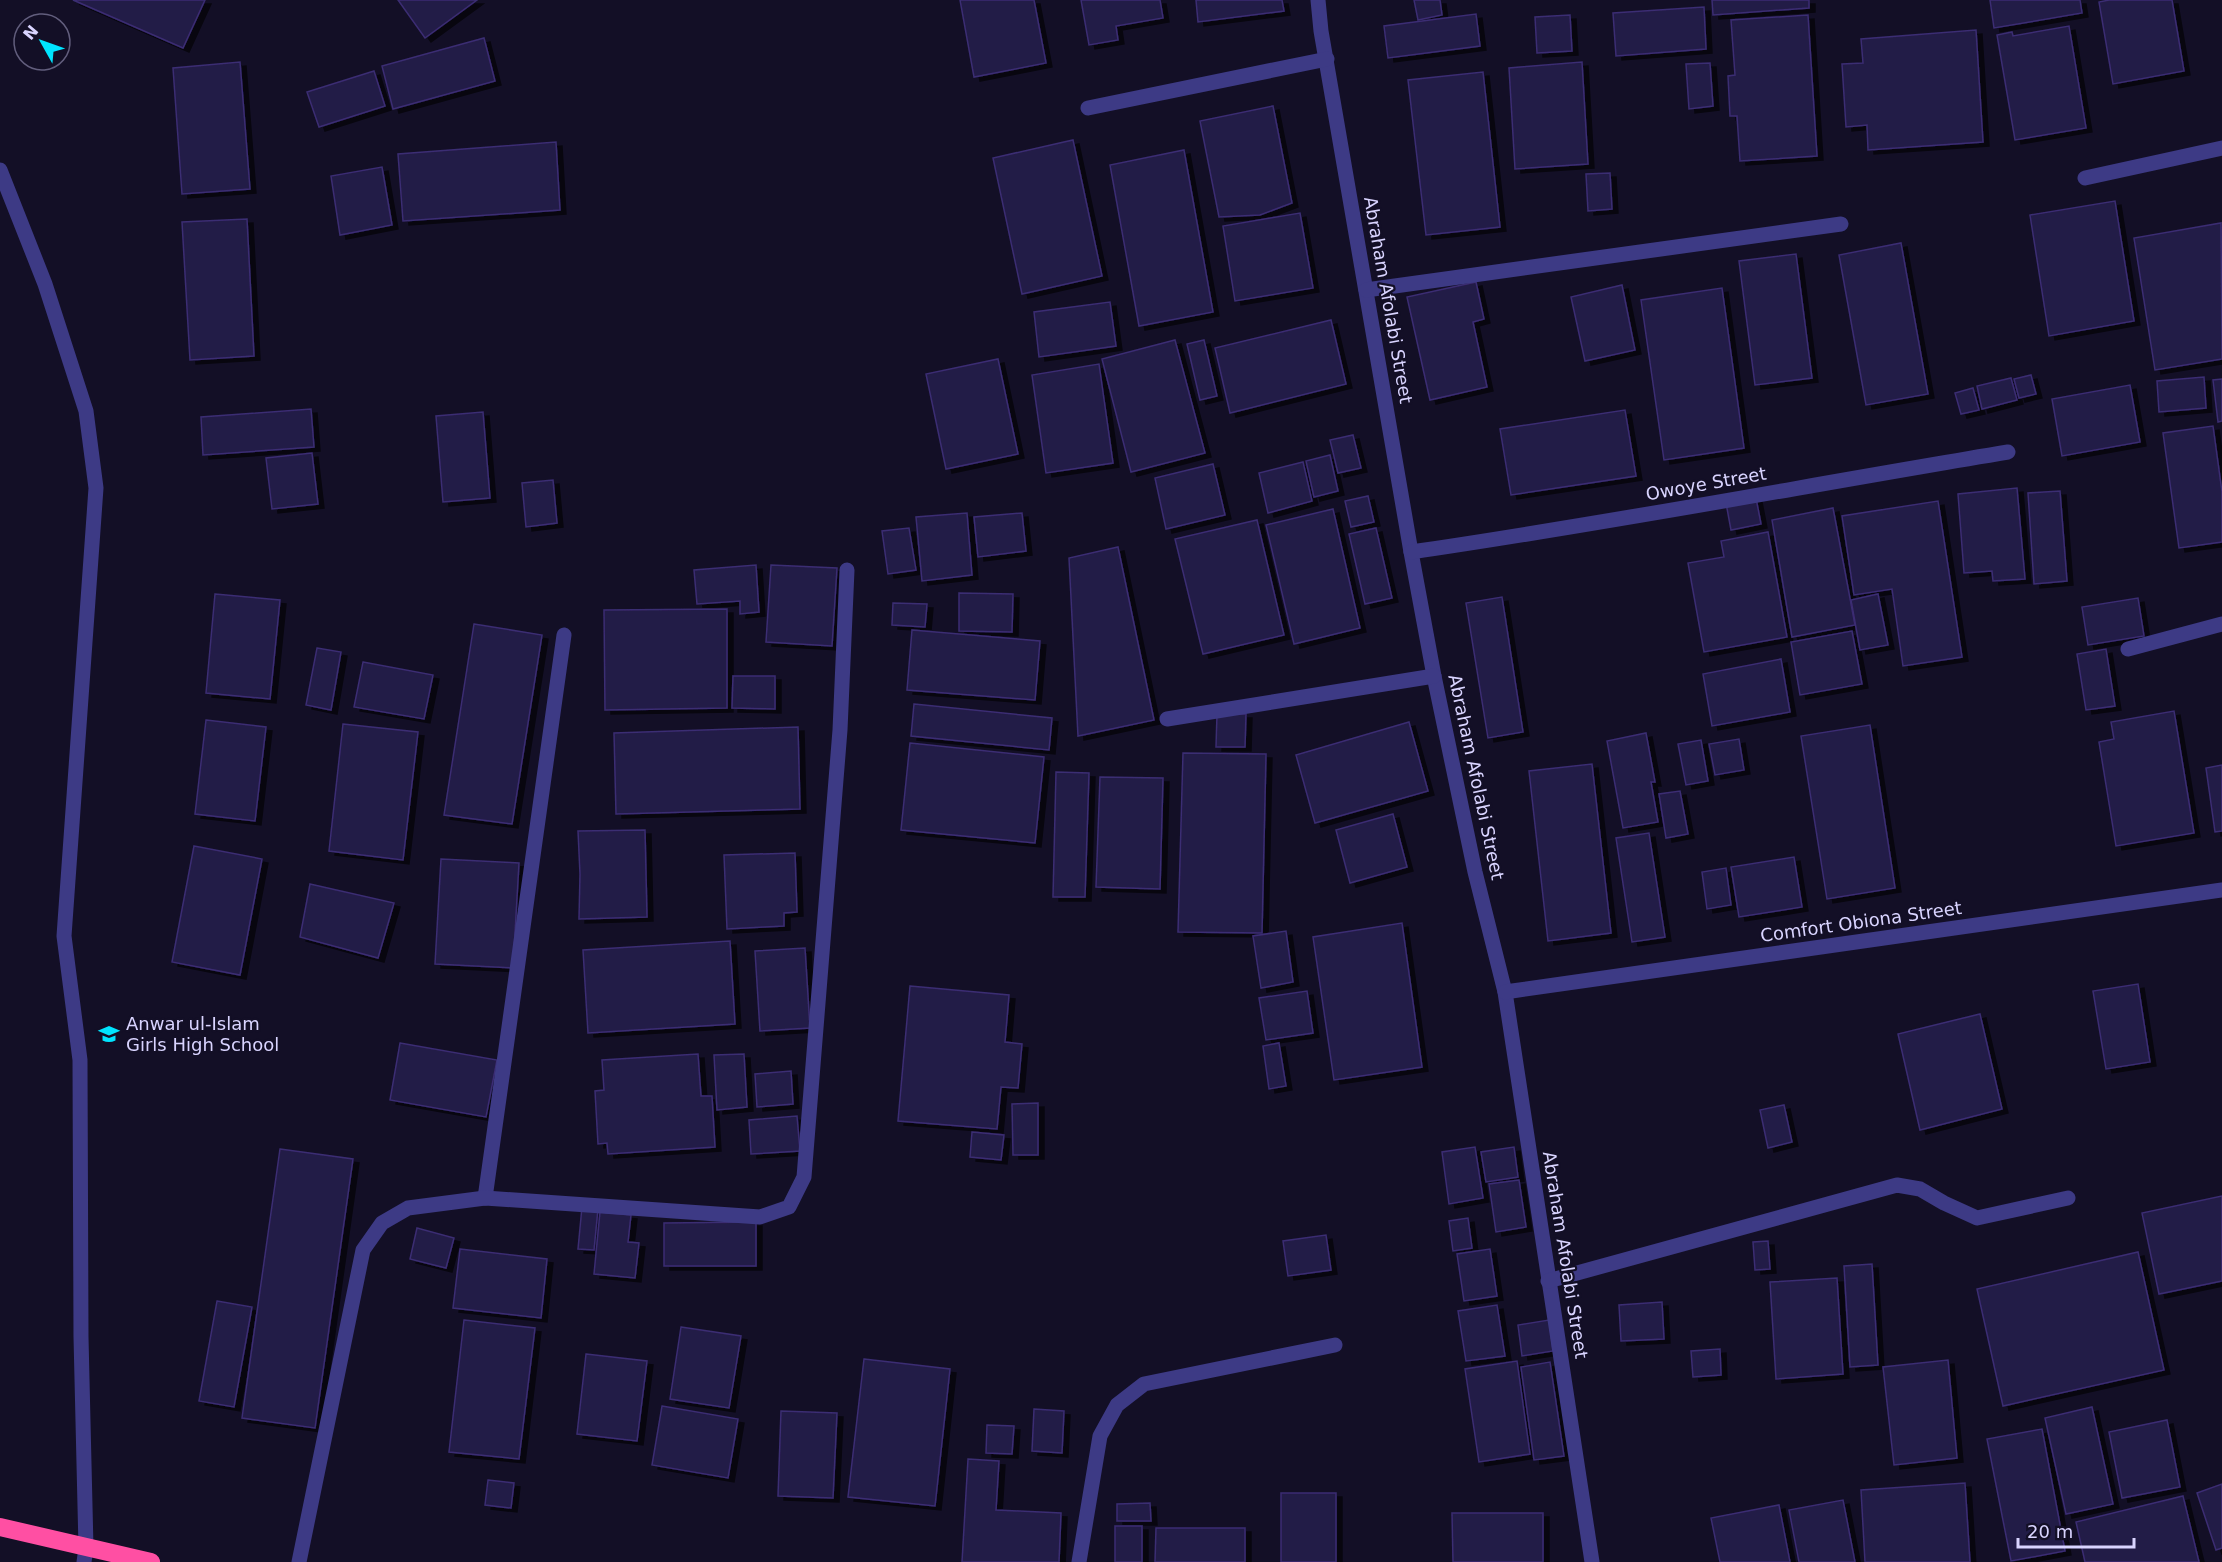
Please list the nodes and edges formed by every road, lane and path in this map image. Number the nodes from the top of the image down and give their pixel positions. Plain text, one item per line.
1 (1318, 0) edge
2 (1328, 59) junction
3 (1088, 108) dead end
4 (2222, 148) edge
5 (0, 170) edge
6 (2085, 178) dead end
7 (1841, 224) dead end
8 (1366, 290) junction
9 (2008, 452) dead end
10 (1411, 552) junction
11 (847, 570) dead end
12 (2222, 624) edge
13 (564, 634) dead end
14 (2128, 649) dead end
15 (1434, 676) junction
16 (1167, 719) dead end
17 (2222, 890) edge
18 (1505, 992) junction
19 (485, 1198) junction
20 (2068, 1198) dead end
21 (1548, 1281) junction
22 (1335, 1345) dead end
23 (0, 1527) edge
24 (85, 1555) edge
25 (151, 1562) edge
26 (299, 1562) edge
27 (1079, 1562) edge
28 (1592, 1562) edge

1 - 2 street, Abraham Afolabi Street
2 - 3 street
2 - 8 street, Abraham Afolabi Street
4 - 6 street
5 - 24 street
7 - 8 street
8 - 10 street, Abraham Afolabi Street
9 - 10 street, Owoye Street
10 - 15 street, Abraham Afolabi Street
11 - 19 street
12 - 14 street
13 - 19 street
15 - 16 street
15 - 18 street, Abraham Afolabi Street
17 - 18 street, Comfort Obiona Street
18 - 21 street, Abraham Afolabi Street
19 - 26 street
20 - 21 street
21 - 28 street, Abraham Afolabi Street
22 - 27 street
23 - 24 highway
24 - 25 highway

